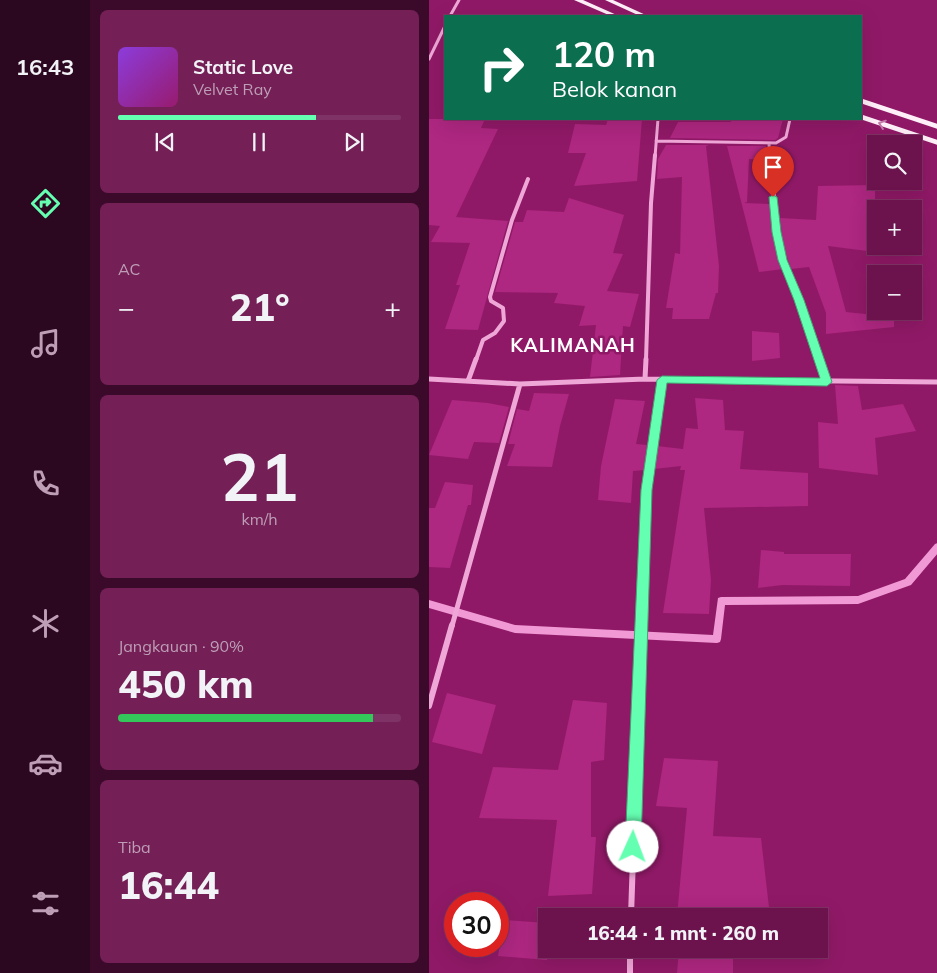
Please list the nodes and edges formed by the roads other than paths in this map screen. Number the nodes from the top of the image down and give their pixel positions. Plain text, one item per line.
1 (459, 0) edge
2 (577, 0) edge
3 (608, 0) edge
4 (451, 15) edge
5 (613, 15) edge
6 (643, 15) edge
7 (444, 28) edge
8 (429, 59) edge
9 (862, 101) edge
10 (862, 117) edge
11 (658, 120) edge
12 (790, 120) edge
13 (937, 126) edge
14 (656, 141) junction
15 (937, 143) edge
16 (769, 144) junction
17 (528, 179) dead end
18 (429, 379) edge
19 (645, 379) junction
20 (662, 380) junction
21 (468, 381) junction
22 (827, 382) junction
23 (937, 383) edge
24 (521, 384) junction
25 (429, 706) edge
26 (631, 908) edge
27 (631, 958) edge
28 (630, 973) edge

1 - 4 street
2 - 5 main road
3 - 6 main road
7 - 8 street
9 - 13 main road
15 -> 10 main road
11 - 14 street
12 - 16 street
14 - 16 street
14 - 19 street
16 - 22 street
17 - 21 street
18 - 21 street
19 - 20 street
19 - 24 street
20 - 22 street
20 - 26 street
21 - 24 street
22 - 23 street
24 - 25 street
27 - 28 street

